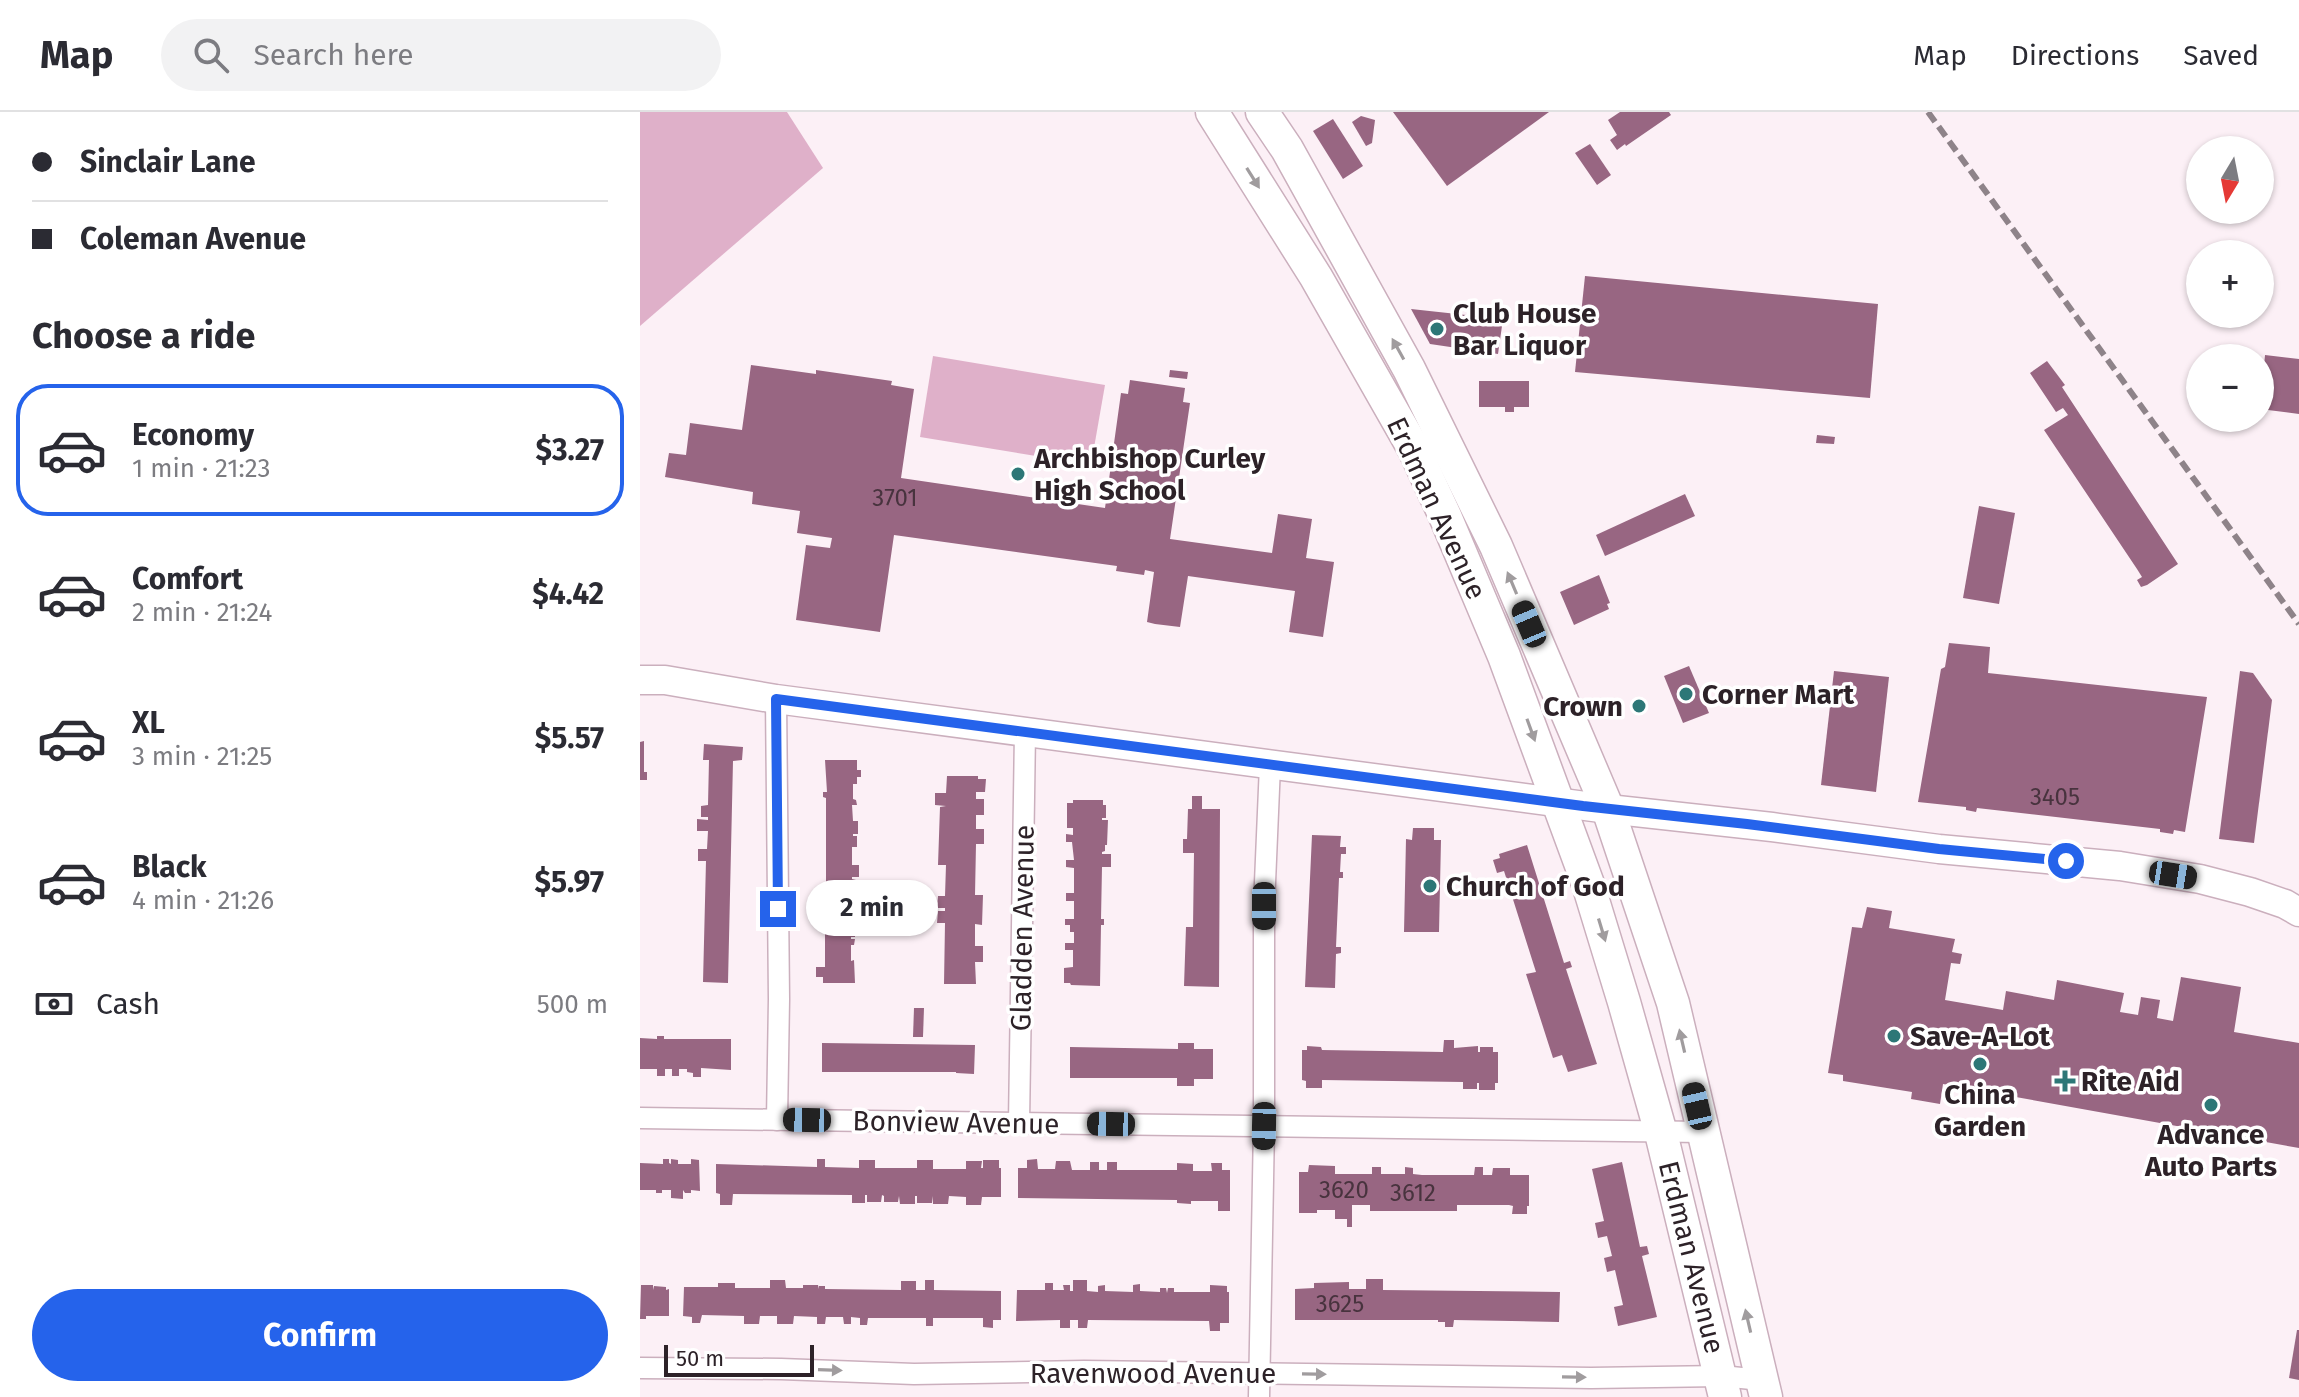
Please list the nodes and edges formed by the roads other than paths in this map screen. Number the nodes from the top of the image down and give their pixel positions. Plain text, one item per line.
1 (1212, 112) edge
2 (1262, 112) edge
3 (640, 680) edge
4 (776, 699) junction
5 (1025, 732) junction
6 (1270, 765) junction
7 (1558, 803) junction
8 (1608, 809) junction
9 (2299, 912) edge
10 (640, 1118) edge
11 (777, 1120) junction
12 (1019, 1123) junction
13 (1264, 1126) junction
14 (1703, 1132) junction
15 (1661, 1133) junction
16 (640, 1368) edge
17 (1259, 1373) junction
18 (1723, 1387) edge
19 (1764, 1389) edge
20 (1259, 1397) edge

1 -> 7 main road, Erdman Avenue
8 -> 2 main road, Erdman Avenue
3 - 4 main road
4 - 5 main road
4 - 11 street
5 - 6 main road
5 - 12 street, Gladden Avenue
6 - 7 main road
6 - 13 street
7 - 8 main road
7 -> 15 main road, Erdman Avenue
8 - 9 main road
14 -> 8 main road, Erdman Avenue
10 - 11 street, Bonview Avenue
11 - 12 street, Bonview Avenue
12 - 13 street, Bonview Avenue
13 - 15 street, Bonview Avenue
13 - 17 street
14 - 15 street, Bonview Avenue
19 -> 14 main road, Erdman Avenue
15 - 18 main road, Erdman Avenue
16 -> 17 street, Ravenwood Avenue
17 -> 18 street, Ravenwood Avenue
17 - 20 street
18 - 19 street, Ravenwood Avenue

